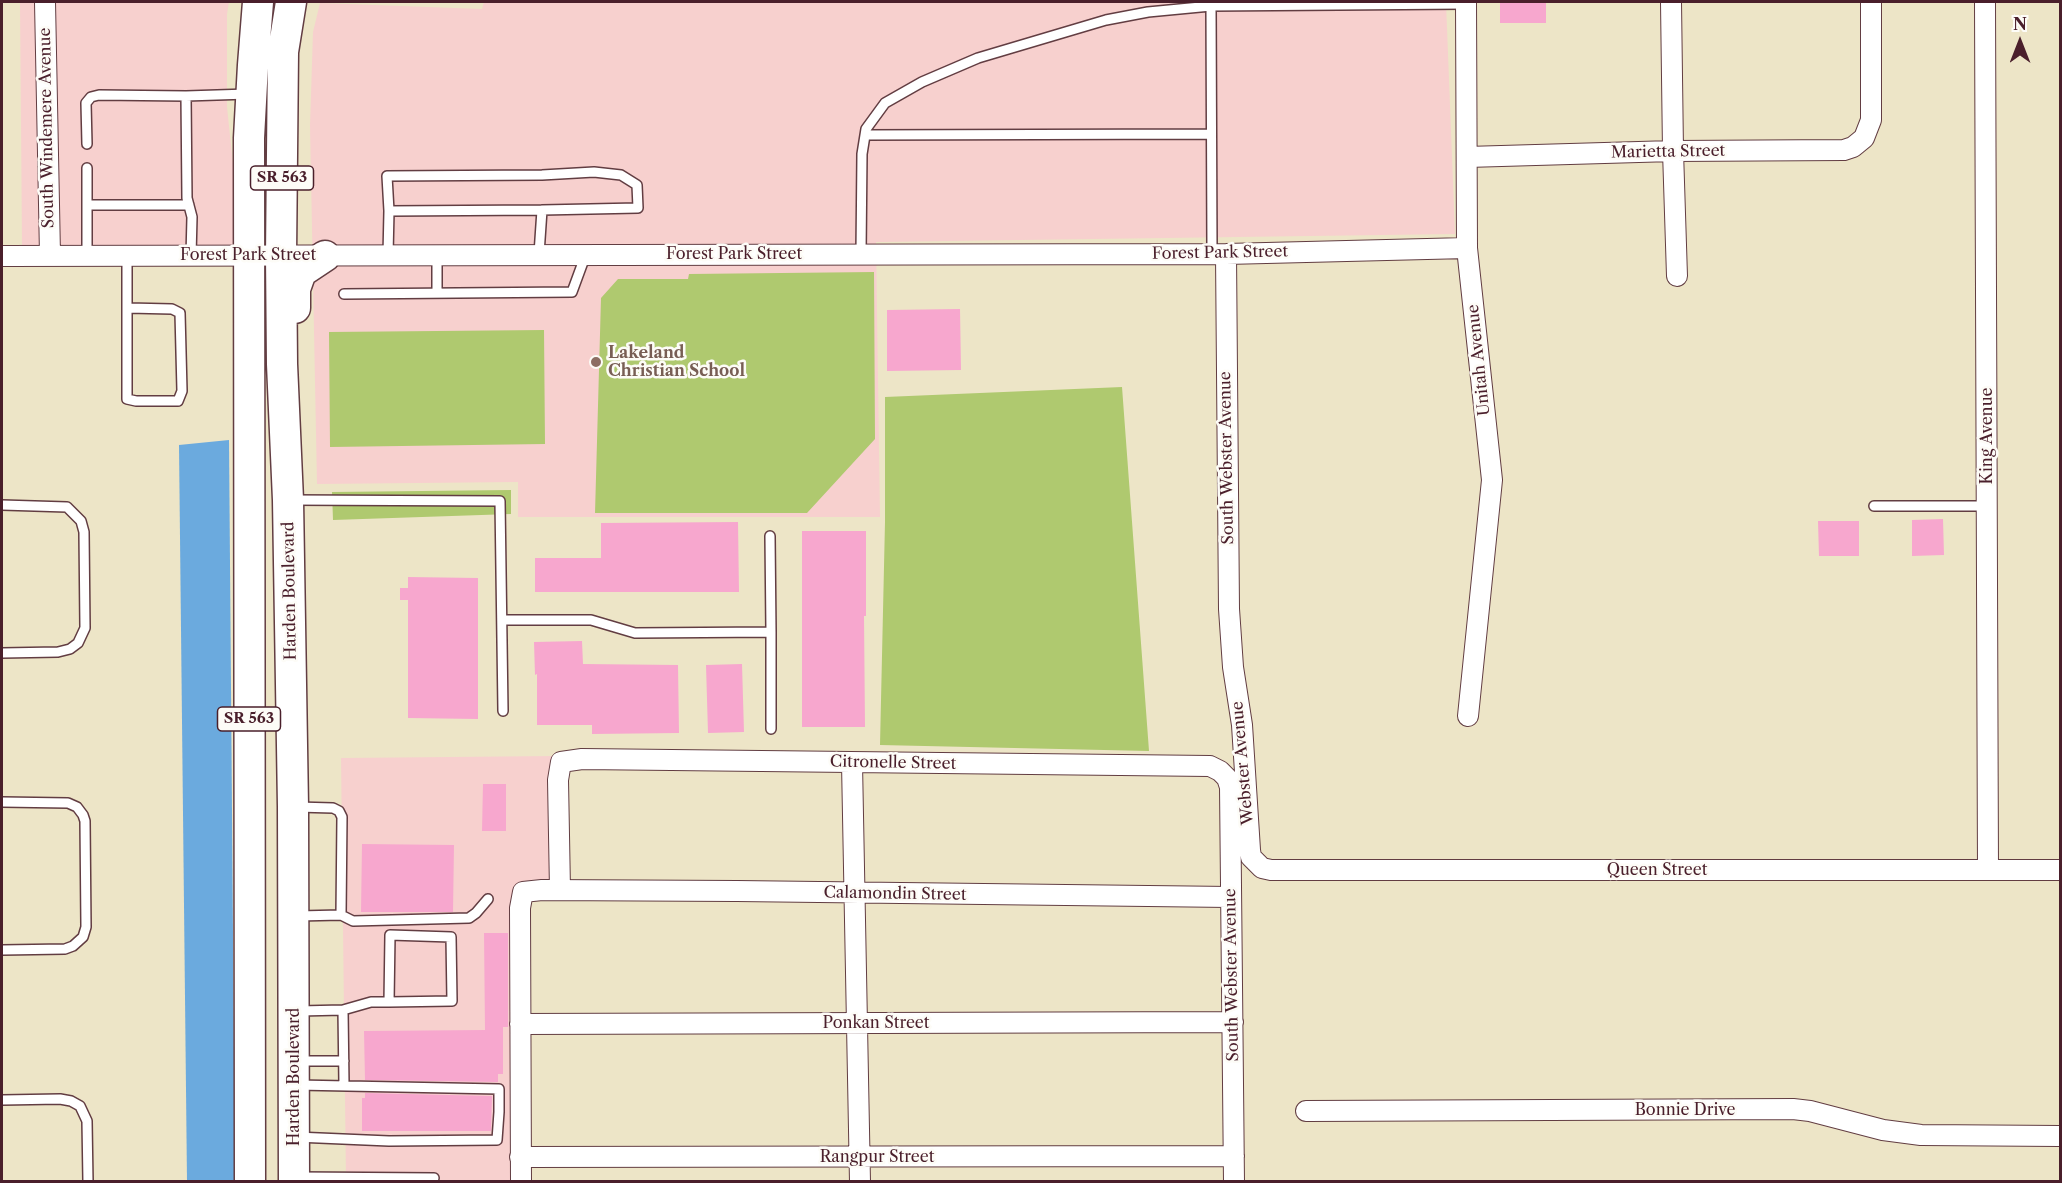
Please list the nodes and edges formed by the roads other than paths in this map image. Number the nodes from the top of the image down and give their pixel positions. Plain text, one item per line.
1 (45, 2) edge
2 (258, 2) edge
3 (291, 2) edge
4 (1671, 2) edge
5 (1871, 2) edge
6 (1985, 2) edge
7 (1322, 3) edge
8 (1396, 3) edge
9 (1466, 3) edge
10 (1210, 6) junction
11 (251, 94) junction
12 (186, 96) junction
13 (1210, 134) junction
14 (865, 135) junction
15 (87, 144) dead end
16 (1673, 151) junction
17 (1467, 157) junction
18 (87, 168) dead end
19 (87, 205) junction
20 (189, 205) junction
21 (542, 210) junction
22 (389, 211) junction
23 (1467, 248) junction
24 (861, 253) junction
25 (1219, 253) junction
26 (540, 254) junction
27 (586, 254) junction
28 (50, 255) junction
29 (87, 255) junction
30 (127, 255) junction
31 (191, 255) junction
32 (281, 255) junction
33 (325, 255) junction
34 (388, 255) junction
35 (437, 255) junction
36 (2, 256) edge
37 (249, 256) junction
38 (1677, 276) dead end
39 (437, 293) junction
40 (344, 294) dead end
41 (128, 308) junction
42 (282, 364) junction
43 (288, 500) junction
44 (2, 505) edge
45 (1987, 506) junction
46 (1874, 507) dead end
47 (770, 536) dead end
48 (502, 620) junction
49 (771, 632) junction
50 (2, 653) edge
51 (1232, 662) joint
52 (503, 711) dead end
53 (1467, 716) dead end
54 (771, 729) dead end
55 (852, 763) junction
56 (1220, 771) joint
57 (2, 802) edge
58 (292, 807) junction
59 (1256, 863) joint
60 (1988, 870) junction
61 (2061, 870) edge
62 (560, 890) junction
63 (856, 893) junction
64 (1230, 897) junction
65 (488, 899) dead end
66 (293, 915) junction
67 (341, 915) junction
68 (2, 950) edge
69 (389, 1002) junction
70 (343, 1010) junction
71 (294, 1011) junction
72 (1233, 1023) junction
73 (520, 1024) junction
74 (858, 1024) junction
75 (344, 1061) junction
76 (294, 1073) junction
77 (344, 1085) junction
78 (2, 1100) edge
79 (1306, 1111) dead end
80 (2061, 1136) edge
81 (294, 1137) junction
82 (1234, 1156) junction
83 (520, 1157) junction
84 (859, 1157) junction
85 (434, 1178) dead end
86 (294, 1179) edge
87 (88, 1182) edge
88 (250, 1182) edge
89 (520, 1182) edge
90 (860, 1182) edge
91 (1234, 1182) edge

1 - 28 street, South Windemere Avenue
2 - 11 main road, SR 563
3 - 32 main road, Harden Boulevard / SR 563
4 - 16 street
5 - 16 street, Marietta Street
6 - 45 street, King Avenue
7 - 8 lane
7 - 10 lane
8 - 9 lane
9 - 17 street, Unitah Avenue
10 - 13 lane
10 - 14 lane
11 - 12 lane
11 - 37 main road, SR 563
12 - 15 lane
12 - 20 lane
13 - 14 lane
13 - 25 lane
14 - 24 lane
16 - 17 street, Marietta Street
16 - 38 street
17 - 23 street, Unitah Avenue
18 - 19 lane
19 - 20 lane
19 - 29 lane
20 - 31 lane
21 - 22 lane
21 - 22 lane
21 - 26 lane
22 - 34 lane
23 - 25 street, Forest Park Street
23 - 53 street, Unitah Avenue
24 - 25 street, Forest Park Street
24 - 27 street, Forest Park Street
25 - 51 street, South Webster Avenue
26 - 27 street, Forest Park Street
26 - 35 street, Forest Park Street
27 - 39 lane
28 - 29 street, Forest Park Street
28 - 36 street, Forest Park Street
29 - 30 street, Forest Park Street
30 - 31 street, Forest Park Street
30 - 41 lane
31 - 37 street, Forest Park Street
32 - 33 street, Forest Park Street
32 - 37 street, Forest Park Street
32 - 42 main road, Harden Boulevard / SR 563
33 - 34 street, Forest Park Street
33 - 42 main road
34 - 35 street, Forest Park Street
35 - 39 lane
37 - 88 main road, SR 563
39 - 40 lane
41 - 41 lane
42 - 43 main road, Harden Boulevard / SR 563
43 - 48 lane
43 - 58 main road, Harden Boulevard / SR 563
44 - 50 lane
45 - 46 lane
45 - 60 street, King Avenue
47 - 49 lane
48 - 49 lane
48 - 52 lane
49 - 54 lane
51 - 59 street, Webster Avenue
55 - 56 street, Citronelle Street
55 - 62 street, Citronelle Street
55 - 63 street
56 - 64 street, South Webster Avenue
57 - 68 lane
58 - 66 main road, Harden Boulevard / SR 563
58 - 67 lane
59 - 60 street, Queen Street
60 - 61 street, Queen Street
62 - 63 street, Calamondin Street
62 - 73 street, Calamondin Street
63 - 64 street, Calamondin Street
63 - 74 street
64 - 72 street, South Webster Avenue
65 - 67 lane
66 - 67 lane
66 - 71 main road, Harden Boulevard / SR 563
69 - 69 lane
69 - 70 lane
70 - 71 lane
70 - 75 lane
71 - 76 main road, Harden Boulevard / SR 563
72 - 74 street, Ponkan Street
72 - 82 street, South Webster Avenue
73 - 74 street, Ponkan Street
73 - 83 street
74 - 84 street
75 - 76 lane
75 - 77 lane
76 - 77 lane
76 - 81 main road, Harden Boulevard / SR 563
77 - 81 lane
78 - 87 lane
79 - 80 street, Bonnie Drive
81 - 86 main road, Harden Boulevard / SR 563
82 - 84 street, Rangpur Street
82 - 91 street, South Webster Avenue
83 - 84 street, Rangpur Street
83 - 89 street
84 - 90 street
85 - 86 lane

